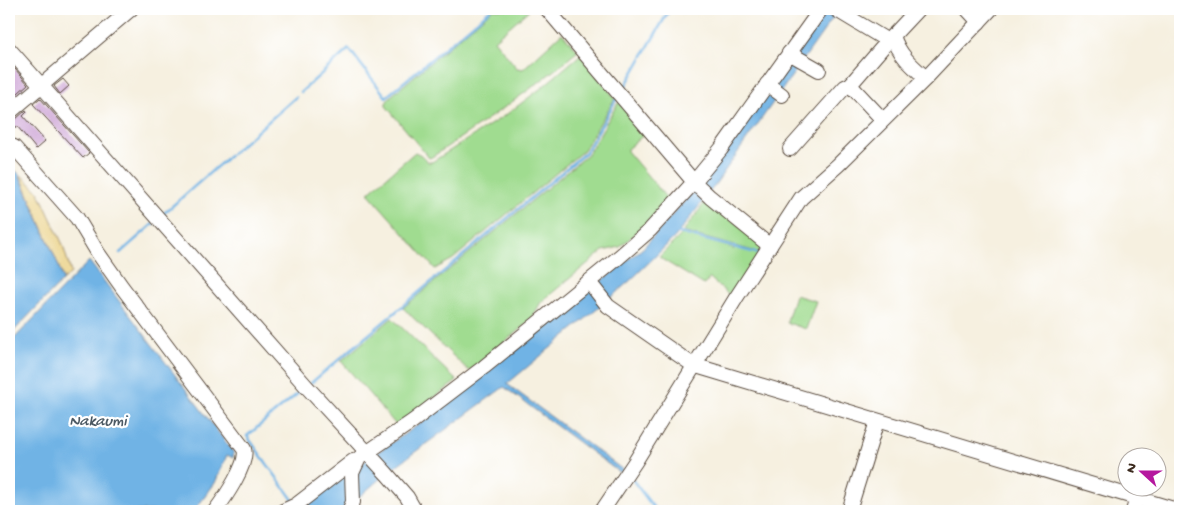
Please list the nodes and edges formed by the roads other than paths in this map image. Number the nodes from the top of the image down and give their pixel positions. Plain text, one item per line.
1 (131, 9) edge
2 (547, 9) edge
3 (821, 9) edge
4 (918, 9) edge
5 (967, 9) edge
6 (991, 9) edge
7 (836, 10) edge
8 (979, 22) junction
9 (891, 38) junction
10 (9, 49) edge
11 (795, 57) junction
12 (819, 70) dead end
13 (926, 78) junction
14 (41, 85) junction
15 (850, 85) junction
16 (9, 113) edge
17 (882, 120) junction
18 (9, 145) edge
19 (790, 150) dead end
20 (696, 183) junction
21 (770, 246) junction
22 (590, 284) junction
23 (693, 366) junction
24 (877, 420) junction
25 (369, 453) junction
26 (355, 464) junction
27 (1135, 504) edge
28 (351, 507) edge
29 (216, 509) edge
30 (284, 511) edge
31 (415, 511) edge
32 (602, 511) edge
33 (849, 511) edge
34 (1180, 511) edge

1 - 14 street
2 - 20 street
3 - 11 street
4 - 9 street
5 - 8 street
6 - 8 street
7 - 9 street
8 - 13 street
9 - 13 street
9 - 15 street
10 - 14 street
11 - 12 street
11 - 20 street
13 - 17 street
14 - 16 street
14 - 25 street
15 - 17 street
15 - 19 street
17 - 21 street
18 - 29 street
20 - 21 street
20 - 22 street
21 - 23 street
22 - 23 street
22 - 25 street
23 - 24 street
23 - 32 street
24 - 27 street
24 - 33 street
25 - 26 street
25 - 31 street
26 - 28 street
26 - 30 street
27 - 34 street

